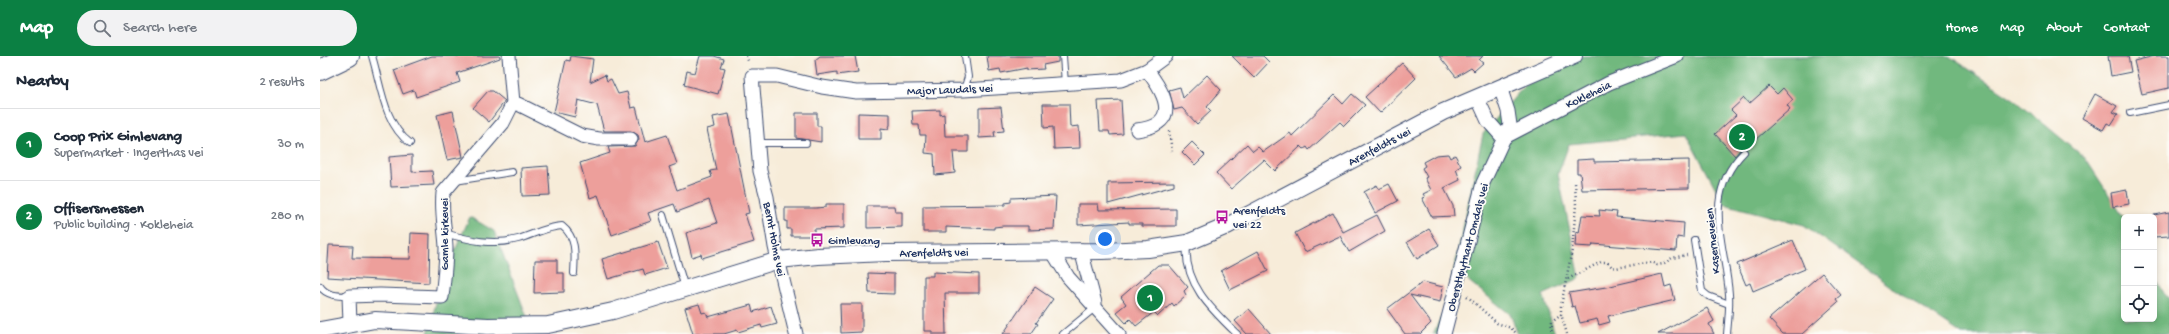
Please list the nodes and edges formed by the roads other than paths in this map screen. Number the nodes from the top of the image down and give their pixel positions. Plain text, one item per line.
1 (349, 56) edge
2 (372, 56) edge
3 (509, 56) edge
4 (965, 56) edge
5 (1063, 56) edge
6 (1166, 56) edge
7 (1574, 56) edge
8 (1677, 56) edge
9 (320, 70) edge
10 (1147, 70) junction
11 (752, 76) joint
12 (1065, 84) junction
13 (1500, 87) junction
14 (964, 90) junction
15 (1477, 97) junction
16 (513, 103) junction
17 (2169, 105) edge
18 (2130, 113) dead end
19 (1137, 130) dead end
20 (1503, 138) junction
21 (631, 139) dead end
22 (410, 143) dead end
23 (759, 143) junction
24 (806, 143) dead end
25 (1744, 152) dead end
26 (512, 172) dead end
27 (452, 182) junction
28 (663, 215) dead end
29 (444, 234) junction
30 (1694, 240) dead end
31 (1187, 243) junction
32 (1081, 250) junction
33 (1052, 251) junction
34 (779, 260) junction
35 (574, 273) dead end
36 (320, 286) edge
37 (685, 290) junction
38 (349, 296) junction
39 (1729, 304) junction
40 (1096, 307) junction
41 (350, 323) junction
42 (320, 330) edge
43 (796, 334) edge
44 (1063, 334) edge
45 (1119, 334) edge
46 (1237, 334) edge
47 (1444, 334) edge
48 (1727, 334) edge

1 - 9 main road
2 - 22 lane
3 - 16 street
4 - 14 lane
5 - 12 lane
6 - 10 street, Major Laudals vei
7 - 13 street, Arenfeldts vei
8 - 20 street, Kokleheia
10 - 12 street, Major Laudals vei
10 - 19 street
11 - 14 street, Major Laudals vei
11 - 23 street, Bernt Holms vei
12 - 14 street, Major Laudals vei
13 - 15 street, Arenfeldts vei
13 - 20 street, Oberstløytnant Omdals vei
15 - 20 street
15 - 31 street, Arenfeldts vei
16 - 21 street
16 - 27 street, Gamle kirkevei
17 - 18 lane
20 - 47 street, Oberstløytnant Omdals vei
23 - 24 lane
23 - 34 street, Bernt Holms vei
25 - 39 lane, Kaserneveien
26 - 27 lane
27 - 29 street, Gamle kirkevei
28 - 37 lane
29 - 35 lane
29 - 38 street, Gamle kirkevei
30 - 39 lane
31 - 32 street, Arenfeldts vei
31 - 46 lane
32 - 33 street, Arenfeldts vei
32 - 40 street
33 - 34 street, Arenfeldts vei
33 - 40 street
34 - 37 street, Arenfeldts vei
34 - 43 street, Bernt Holms vei
36 - 38 lane, Gamle kirkevei
37 - 41 street, Arenfeldts vei
38 - 41 street
39 - 48 lane, Kaserneveien
40 - 44 lane
40 - 45 street
41 - 42 street, Arenfeldts vei

